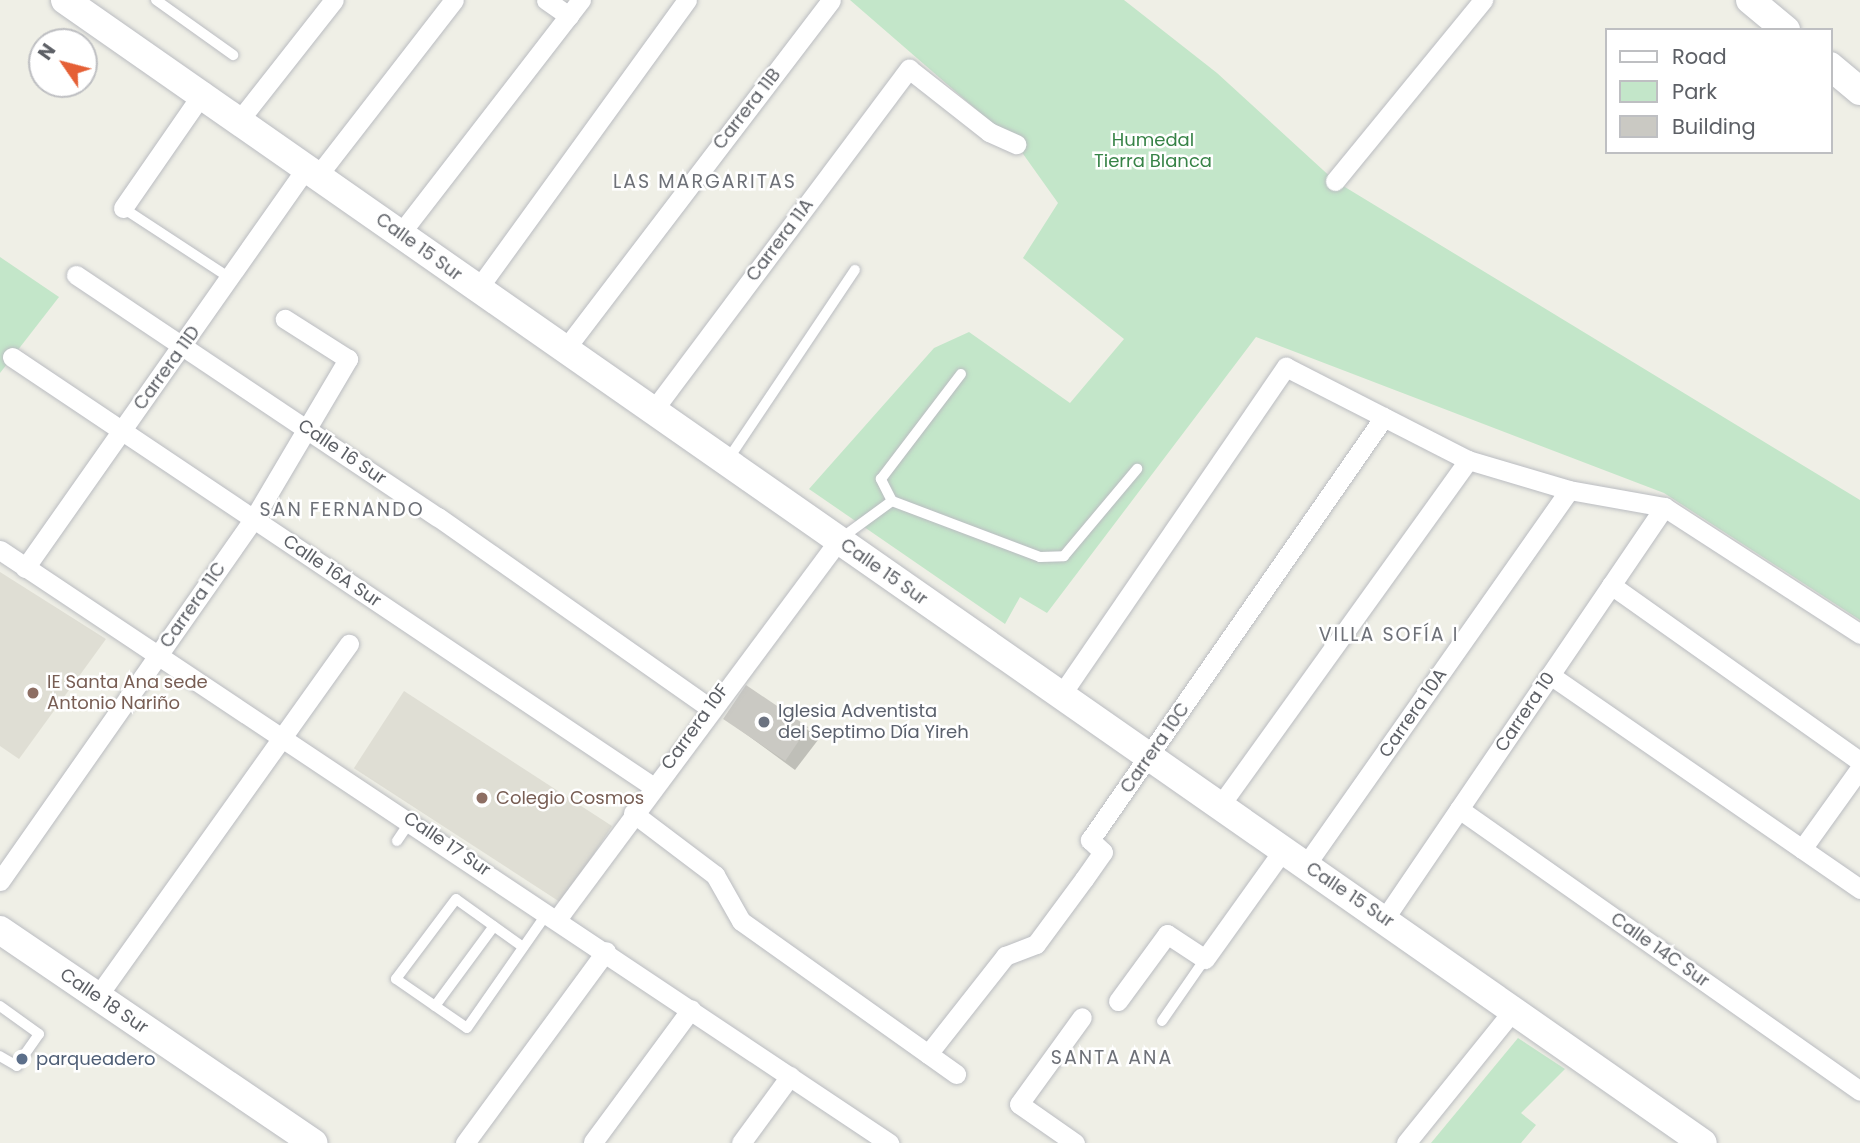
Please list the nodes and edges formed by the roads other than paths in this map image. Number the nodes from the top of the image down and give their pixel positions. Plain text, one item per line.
1 (65, 0) edge
2 (156, 0) edge
3 (334, 0) edge
4 (454, 0) edge
5 (546, 0) edge
6 (581, 0) edge
7 (687, 0) edge
8 (831, 0) edge
9 (1483, 0) edge
10 (1750, 0) edge
11 (569, 16) junction
12 (1784, 28) edge
13 (233, 55) dead end
14 (1832, 67) edge
15 (1857, 83) edge
16 (204, 92) junction
17 (241, 118) junction
18 (1016, 144) dead end
19 (313, 171) junction
20 (1335, 181) dead end
21 (123, 208) joint
22 (400, 234) junction
23 (855, 270) dead end
24 (75, 275) dead end
25 (230, 278) junction
26 (477, 290) junction
27 (285, 319) dead end
28 (183, 346) junction
29 (563, 352) junction
30 (12, 357) dead end
31 (961, 374) dead end
32 (652, 412) junction
33 (1384, 417) junction
34 (123, 429) junction
35 (311, 430) junction
36 (1468, 460) junction
37 (724, 464) junction
38 (1138, 469) dead end
39 (1569, 490) junction
40 (892, 501) junction
41 (1664, 506) junction
42 (254, 518) junction
43 (838, 541) junction
44 (0, 550) edge
45 (26, 568) junction
46 (1611, 585) junction
47 (1860, 635) edge
48 (349, 644) dead end
49 (158, 656) junction
50 (1550, 674) junction
51 (1061, 695) junction
52 (708, 708) junction
53 (283, 739) junction
54 (1149, 759) junction
55 (1860, 761) edge
56 (1860, 768) edge
57 (652, 786) junction
58 (1219, 807) junction
59 (1460, 809) junction
60 (634, 813) junction
61 (411, 819) junction
62 (397, 841) dead end
63 (1802, 849) junction
64 (1283, 850) junction
65 (1306, 866) junction
66 (0, 881) edge
67 (1860, 889) edge
68 (553, 915) junction
69 (1385, 918) junction
70 (494, 926) junction
71 (0, 930) edge
72 (523, 947) junction
73 (606, 951) junction
74 (1205, 959) junction
75 (97, 997) junction
76 (1118, 1001) dead end
77 (0, 1006) edge
78 (435, 1006) junction
79 (691, 1009) junction
80 (1514, 1009) junction
81 (1082, 1017) dead end
82 (1162, 1021) dead end
83 (928, 1054) junction
84 (0, 1056) edge
85 (956, 1074) dead end
86 (790, 1076) junction
87 (1860, 1091) edge
88 (593, 1142) edge
89 (1700, 1142) edge
90 (313, 1143) edge
91 (465, 1143) edge
92 (741, 1143) edge
93 (890, 1143) edge
94 (1075, 1143) edge
95 (1406, 1143) edge

1 - 16 street, Calle 15 Sur
2 - 13 lane
3 - 17 street
4 - 19 street, Carrera 11D
5 - 11 street
6 - 11 street
7 - 26 street
8 - 29 street, Carrera 11B
9 - 20 street
10 - 12 street
11 - 22 street
14 - 15 street
16 - 17 street, Calle 15 Sur
16 - 21 street
17 - 19 street, Calle 15 Sur
18 - 32 street, Carrera 11A
19 - 22 street, Calle 15 Sur
19 - 25 street, Carrera 11D
21 - 25 lane
22 - 26 street, Calle 15 Sur
23 - 37 lane
24 - 28 street, Calle 16 Sur
25 - 28 street, Carrera 11D
26 - 29 street, Calle 15 Sur
27 - 35 street, Carrera 11C
28 - 34 street, Carrera 11D
28 - 35 street, Calle 16 Sur
29 - 32 street, Calle 15 Sur
30 - 34 street, Calle 16A Sur
31 - 40 lane
32 - 37 street, Calle 15 Sur
33 - 36 street
33 - 51 street
33 - 54 street, Carrera 10C
34 - 42 street, Calle 16A Sur
34 - 45 street, Carrera 11D
35 - 42 street, Carrera 11C
35 - 52 street, Calle 16 Sur
36 - 39 street
36 - 58 street
37 - 43 street, Calle 15 Sur
38 - 40 lane
39 - 41 street
39 - 65 street, Carrera 10A
40 - 43 lane
41 - 46 street, Carrera 10
41 - 47 street
42 - 49 street, Carrera 11C
42 - 57 street, Calle 16A Sur
43 - 51 street, Calle 15 Sur
43 - 52 street, Carrera 10F
44 - 45 street, Calle 17 Sur
45 - 49 street, Calle 17 Sur
46 - 50 street, Carrera 10
46 - 55 street
48 - 53 street
49 - 53 street, Calle 17 Sur
49 - 66 street, Carrera 11C
50 - 59 street, Carrera 10
50 - 63 street
51 - 54 street, Calle 15 Sur
52 - 57 street, Carrera 10F
53 - 61 street, Calle 17 Sur
53 - 75 street
54 - 58 street, Calle 15 Sur
54 - 83 street, Carrera 10C
56 - 63 street
57 - 60 street, Carrera 10F
58 - 64 street, Calle 15 Sur
59 - 69 street, Carrera 10
59 - 87 street, Calle 14C Sur
60 - 68 street, Carrera 10F
60 - 83 street
61 - 62 lane
61 - 68 street, Calle 17 Sur
63 - 67 street
64 - 65 street, Calle 15 Sur
64 - 74 street
65 - 69 street, Calle 15 Sur
68 - 72 lane
68 - 73 street, Calle 17 Sur
69 - 80 street, Calle 15 Sur
70 - 72 lane
70 - 78 lane
70 - 78 lane
71 - 75 street, Calle 18 Sur
72 - 78 lane
73 - 79 street, Calle 17 Sur
73 - 91 street
74 - 76 street
74 - 82 lane
75 - 90 street, Calle 18 Sur
77 - 84 lane
79 - 86 street, Calle 17 Sur
79 - 88 street
80 - 89 street, Calle 15 Sur
80 - 95 street
81 - 94 street
83 - 85 street
86 - 92 street
86 - 93 street, Calle 17 Sur

